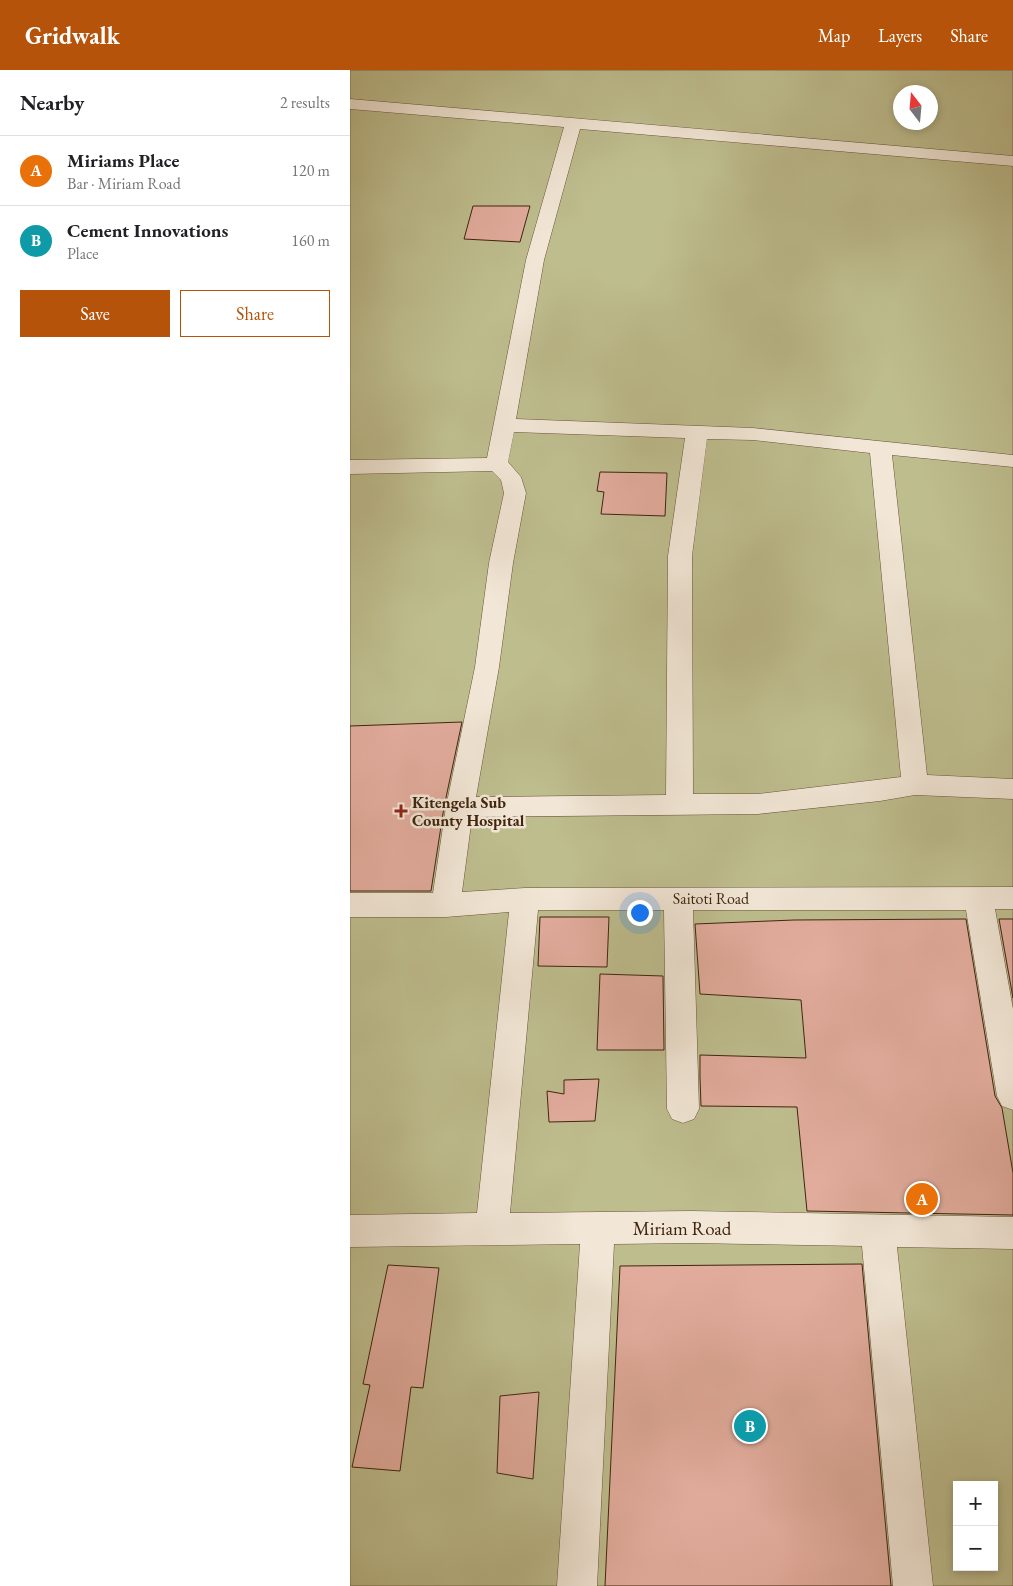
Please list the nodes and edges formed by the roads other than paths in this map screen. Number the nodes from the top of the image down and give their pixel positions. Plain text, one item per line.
1 (350, 104) edge
2 (573, 123) junction
3 (1013, 161) edge
4 (506, 425) junction
5 (697, 431) junction
6 (880, 446) junction
7 (1013, 461) edge
8 (497, 464) junction
9 (350, 467) edge
10 (915, 785) junction
11 (1013, 789) edge
12 (679, 805) junction
13 (460, 807) junction
14 (978, 897) junction
15 (678, 898) junction
16 (1013, 898) edge
17 (525, 899) junction
18 (350, 905) edge
19 (446, 905) junction
20 (1013, 1096) edge
21 (683, 1109) dead end
22 (598, 1228) junction
23 (492, 1229) junction
24 (350, 1231) edge
25 (878, 1231) junction
26 (1013, 1233) edge
27 (577, 1586) edge
28 (913, 1586) edge

1 - 2 street
2 - 3 street
2 - 4 street
4 - 5 street
4 - 8 street
5 - 6 street
5 - 12 street
6 - 7 street
6 - 10 street
8 - 9 street
8 - 13 street
10 - 11 street
10 - 12 street
12 - 13 street
13 - 19 street
14 - 15 street, Saitoti Road
14 - 16 street, Saitoti Road
14 - 20 street
15 - 17 street, Saitoti Road
15 - 21 street
17 - 19 street, Saitoti Road
17 - 23 street
18 - 19 street, Saitoti Road
22 - 23 street, Miriam Road
22 - 25 street, Miriam Road
22 - 27 street
23 - 24 street, Miriam Road
25 - 26 street, Miriam Road
25 - 28 street

